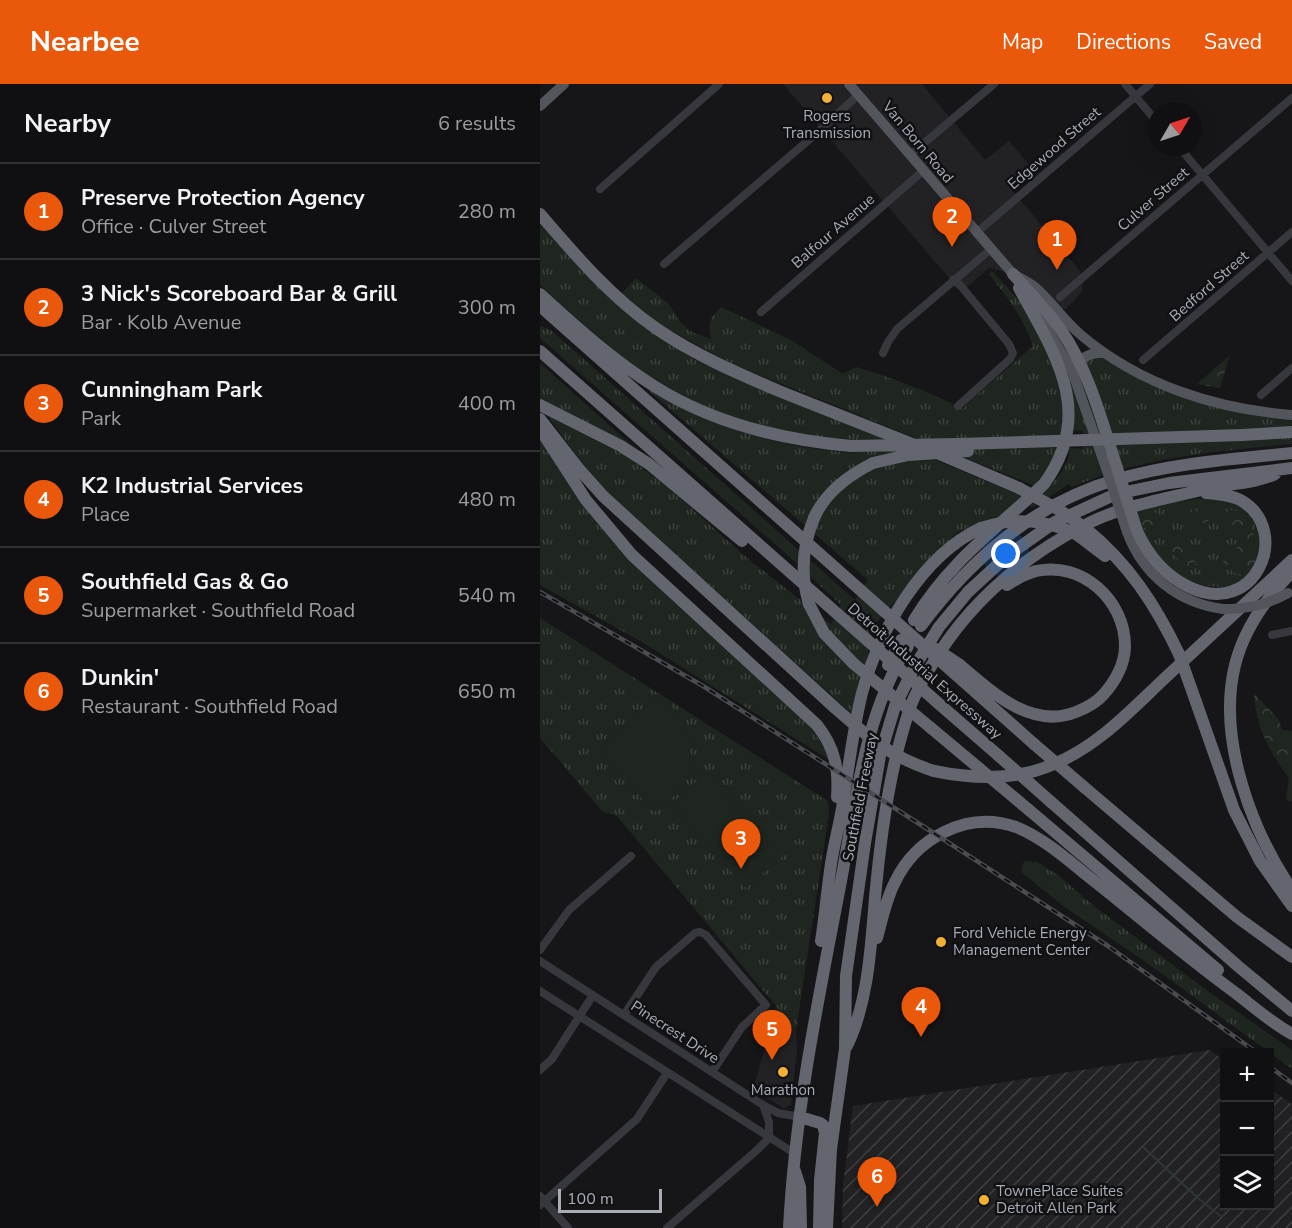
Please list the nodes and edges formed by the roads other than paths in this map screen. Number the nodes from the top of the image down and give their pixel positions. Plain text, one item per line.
1 (564, 84) edge
2 (719, 84) edge
3 (849, 84) edge
4 (994, 84) edge
5 (1125, 84) edge
6 (1150, 84) edge
7 (858, 95) junction
8 (1135, 97) junction
9 (1292, 98) edge
10 (540, 106) edge
11 (1148, 112) edge
12 (910, 155) junction
13 (1187, 156) edge
14 (923, 171) junction
15 (1202, 174) junction
16 (600, 189) dead end
17 (540, 214) edge
18 (1292, 232) edge
19 (976, 233) junction
20 (991, 249) junction
21 (1268, 253) junction
22 (664, 264) dead end
23 (1013, 274) junction
24 (953, 280) junction
25 (1292, 281) edge
26 (1019, 288) junction
27 (540, 294) edge
28 (1060, 297) dead end
29 (540, 306) edge
30 (761, 312) dead end
31 (540, 351) edge
32 (883, 353) dead end
33 (1104, 353) junction
34 (1143, 360) dead end
35 (1075, 364) junction
36 (1292, 368) edge
37 (1261, 395) dead end
38 (540, 405) edge
39 (958, 406) dead end
40 (1292, 415) edge
41 (540, 419) edge
42 (540, 429) edge
43 (1292, 432) edge
44 (1038, 441) junction
45 (1292, 453) edge
46 (1288, 469) edge
47 (1196, 492) junction
48 (1081, 531) junction
49 (1132, 531) junction
50 (1292, 560) edge
51 (788, 570) junction
52 (1292, 572) edge
53 (1290, 592) edge
54 (910, 632) junction
55 (1292, 632) edge
56 (1272, 635) dead end
57 (957, 669) junction
58 (908, 718) junction
59 (631, 856) dead end
60 (831, 865) junction
61 (1292, 890) edge
62 (1292, 906) edge
63 (540, 950) edge
64 (1292, 957) edge
65 (540, 961) edge
66 (869, 962) junction
67 (540, 991) edge
68 (593, 995) junction
69 (1292, 1011) edge
70 (624, 1015) junction
71 (579, 1016) junction
72 (1292, 1032) edge
73 (845, 1049) junction
74 (805, 1067) junction
75 (540, 1070) edge
76 (712, 1072) junction
77 (667, 1073) junction
78 (763, 1105) junction
79 (800, 1117) junction
80 (769, 1138) junction
81 (794, 1159) junction
82 (542, 1201) edge
83 (568, 1228) edge
84 (667, 1228) edge
85 (789, 1228) edge
86 (801, 1228) edge
87 (819, 1228) edge
88 (827, 1228) edge

1 - 10 main road
2 - 16 street
3 - 7 main road, Van Born Road
4 - 12 street
5 - 8 street
6 - 8 street, Edgewood Street
7 - 12 main road, Van Born Road
7 - 22 street
8 - 11 street
8 - 19 street, Edgewood Street
9 - 15 street, Culver Street
12 - 14 main road, Van Born Road
13 - 15 street
14 - 19 main road, Van Born Road
14 - 30 street, Balfour Avenue
15 - 21 street
15 - 28 street, Culver Street
17 - 48 highway, bridge
18 - 21 street, Bedford Street
19 - 20 main road, Van Born Road
20 - 23 main road, Van Born Road
20 - 24 street
21 - 25 street
21 - 34 street, Bedford Street
23 - 26 main road, Van Born Road
23 - 33 main road, Van Born Road
23 - 35 highway
24 - 32 street
24 - 39 street
26 - 35 main road, Van Born Road
26 - 54 highway
27 - 44 highway, bridge
29 - 54 highway, Detroit Industrial Expressway, bridge
31 - 51 highway, Detroit Industrial Expressway
33 - 35 main road
33 - 40 main road, Van Born Road
35 - 49 highway, bridge
36 - 37 street
38 - 51 highway
41 - 50 highway, bridge
42 - 60 highway
43 - 44 highway, bridge
44 - 72 highway, bridge
45 - 54 highway
46 - 47 highway
46 - 73 highway, Southfield Freeway
47 - 49 highway
47 - 58 highway
48 - 60 highway, bridge
48 - 62 highway, bridge
49 - 53 main road, bridge
51 - 69 highway, Detroit Industrial Expressway, bridge
52 - 61 highway
54 - 57 highway, Detroit Industrial Expressway, bridge
54 - 74 highway, Southfield Freeway
55 - 56 street
57 - 58 highway
57 - 64 highway, Detroit Industrial Expressway, bridge
58 - 66 highway
59 - 63 street
60 - 74 highway
65 - 68 street, Pinecrest Drive
66 - 72 highway
66 - 73 highway
67 - 71 street
68 - 70 street, Pinecrest Drive
68 - 71 street
70 - 76 street, Pinecrest Drive
70 - 76 street
71 - 75 street
71 - 77 street
73 - 88 highway, Southfield Freeway
74 - 79 highway
76 - 78 street, Pinecrest Drive
77 - 80 street
77 - 82 street
78 - 79 street, Pinecrest Drive
78 - 80 street
79 - 81 highway
79 - 87 highway
80 - 81 street
80 - 84 street
81 - 85 highway
81 - 86 highway
82 - 83 street

